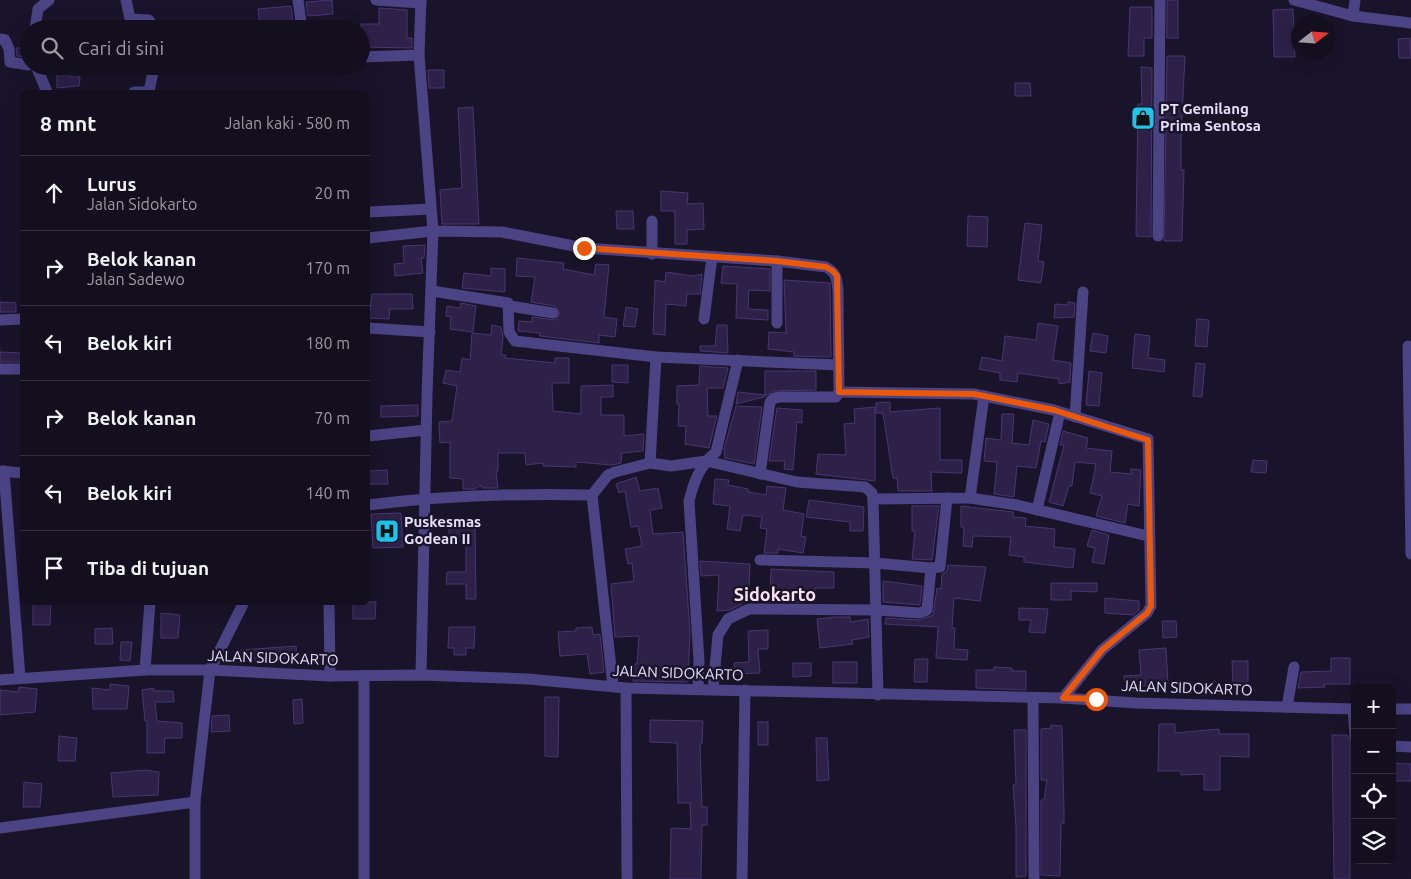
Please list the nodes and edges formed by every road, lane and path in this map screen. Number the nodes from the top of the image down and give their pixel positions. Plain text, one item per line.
1 (49, 0) edge
2 (126, 0) edge
3 (298, 0) edge
4 (376, 0) edge
5 (1160, 0) edge
6 (1294, 0) edge
7 (1355, 0) edge
8 (421, 1) edge
9 (1353, 16) junction
10 (36, 20) edge
11 (149, 20) edge
12 (301, 20) edge
13 (1411, 23) edge
14 (0, 40) edge
15 (419, 56) junction
16 (370, 58) edge
17 (20, 63) edge
18 (40, 75) edge
19 (152, 75) edge
20 (46, 90) edge
21 (149, 90) edge
22 (432, 209) junction
23 (370, 212) edge
24 (652, 220) dead end
25 (433, 231) junction
26 (1158, 236) dead end
27 (370, 238) edge
28 (652, 254) junction
29 (712, 257) junction
30 (777, 261) junction
31 (432, 291) junction
32 (1082, 292) dead end
33 (510, 306) junction
34 (553, 313) dead end
35 (704, 319) dead end
36 (0, 320) edge
37 (20, 320) edge
38 (777, 323) dead end
39 (370, 328) edge
40 (430, 332) junction
41 (1408, 346) dead end
42 (656, 357) junction
43 (738, 360) junction
44 (839, 365) junction
45 (20, 368) edge
46 (0, 369) edge
47 (839, 392) junction
48 (984, 396) junction
49 (1060, 412) junction
50 (1075, 416) junction
51 (426, 430) junction
52 (370, 436) edge
53 (706, 461) junction
54 (650, 463) junction
55 (2, 471) edge
56 (20, 473) edge
57 (760, 474) junction
58 (592, 495) junction
59 (425, 498) junction
60 (947, 498) junction
61 (970, 498) junction
62 (872, 499) junction
63 (370, 505) edge
64 (1037, 510) junction
65 (1148, 536) junction
66 (1411, 554) edge
67 (760, 560) dead end
68 (875, 563) junction
69 (931, 568) junction
70 (13, 582) junction
71 (0, 583) edge
72 (150, 605) edge
73 (242, 605) edge
74 (329, 605) edge
75 (877, 610) junction
76 (1294, 667) dead end
77 (145, 670) junction
78 (210, 670) junction
79 (421, 675) junction
80 (330, 676) junction
81 (364, 676) junction
82 (20, 678) junction
83 (0, 680) edge
84 (613, 686) junction
85 (626, 688) junction
86 (698, 689) junction
87 (712, 689) junction
88 (745, 690) junction
89 (878, 695) junction
90 (1033, 698) junction
91 (1063, 698) junction
92 (1288, 707) junction
93 (1351, 708) edge
94 (1411, 709) edge
95 (1396, 710) edge
96 (1396, 746) edge
97 (1411, 747) edge
98 (194, 802) junction
99 (0, 828) edge
100 (195, 879) edge
101 (364, 879) edge
102 (627, 879) edge
103 (742, 879) edge
104 (1034, 879) edge

1 - 10 street
2 - 11 street
3 - 12 street
4 - 8 street
5 - 26 street
6 - 9 street
7 - 9 street
8 - 15 street
9 - 13 street
14 - 17 street
15 - 16 street
15 - 22 street
18 - 20 street
19 - 21 street
22 - 23 street
22 - 25 street
24 - 28 street
25 - 27 street
25 - 28 street
25 - 31 street
28 - 29 street
29 - 30 street
29 - 35 street
30 - 38 street
30 - 44 street
31 - 33 street
31 - 40 street
32 - 50 street
33 - 34 street
33 - 42 street
36 - 37 street
39 - 40 street
40 - 51 street
41 - 66 street
42 - 43 street
42 - 54 street
43 - 44 street
43 - 53 street
44 - 47 street
45 - 46 street
47 - 48 street
47 - 57 street
48 - 49 street
48 - 61 street
49 - 50 street
49 - 64 street
50 - 65 street
51 - 52 street
51 - 59 street
53 - 54 street
53 - 57 street
53 - 86 street
54 - 58 street
55 - 56 street
55 - 70 street
57 - 62 street
58 - 59 street
58 - 84 street
59 - 63 street
59 - 79 street
60 - 61 street
60 - 62 street
60 - 69 street
61 - 64 street
62 - 68 street
64 - 65 street
65 - 91 street
67 - 68 street
68 - 69 street
68 - 75 street
69 - 75 street
70 - 71 street
70 - 82 street
72 - 77 street
73 - 78 street
74 - 80 street
75 - 87 street
75 - 89 street
76 - 92 street
77 - 78 street, JALAN SIDOKARTO
77 - 82 street, JALAN SIDOKARTO
78 - 80 street, JALAN SIDOKARTO
78 - 98 street
79 - 81 street, JALAN SIDOKARTO
79 - 84 street, JALAN SIDOKARTO
80 - 81 street, JALAN SIDOKARTO
81 - 101 street
82 - 83 street, JALAN SIDOKARTO
84 - 85 street, JALAN SIDOKARTO
85 - 86 street, JALAN SIDOKARTO
85 - 102 street
86 - 87 street, JALAN SIDOKARTO
87 - 88 street, JALAN SIDOKARTO
88 - 89 street, JALAN SIDOKARTO
88 - 103 street
89 - 90 street, JALAN SIDOKARTO
90 - 91 street, JALAN SIDOKARTO
90 - 104 street
91 - 92 street, JALAN SIDOKARTO
92 - 93 street, JALAN SIDOKARTO
94 - 95 street
96 - 97 street
98 - 99 street
98 - 100 street

